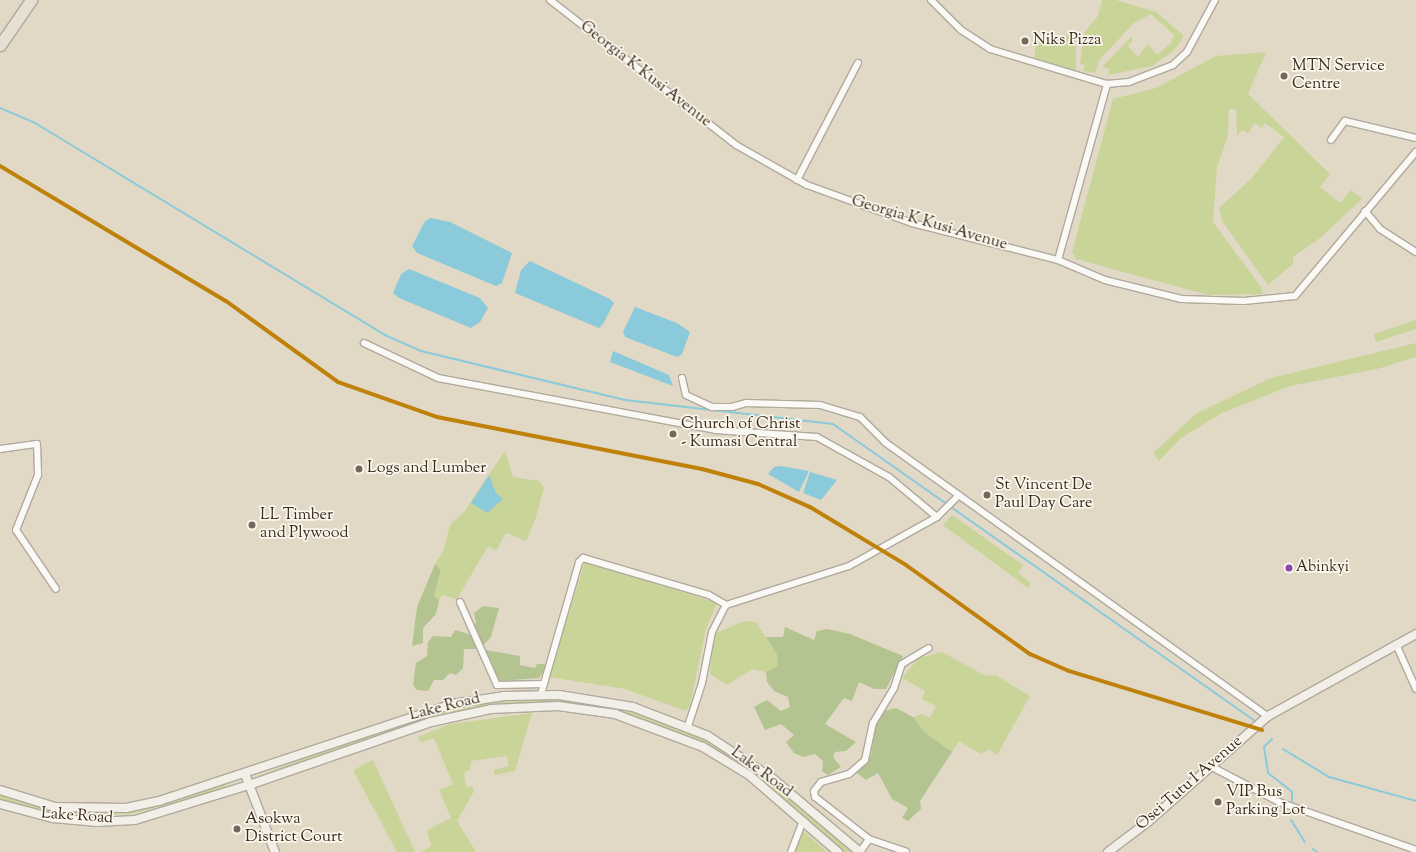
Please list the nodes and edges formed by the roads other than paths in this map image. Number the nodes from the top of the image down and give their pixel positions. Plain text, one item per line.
1 (31, 0) edge
2 (550, 0) edge
3 (930, 0) edge
4 (1215, 0) edge
5 (0, 45) edge
6 (858, 63) dead end
7 (1107, 84) junction
8 (1416, 138) edge
9 (1330, 140) dead end
10 (1416, 152) edge
11 (797, 180) junction
12 (1365, 211) junction
13 (1416, 252) edge
14 (1058, 260) junction
15 (364, 343) dead end
16 (682, 378) dead end
17 (0, 449) edge
18 (956, 498) junction
19 (937, 517) junction
20 (56, 589) dead end
21 (460, 602) dead end
22 (726, 605) junction
23 (1416, 634) edge
24 (1396, 644) junction
25 (929, 648) dead end
26 (544, 684) junction
27 (1416, 689) edge
28 (541, 694) junction
29 (1268, 716) junction
30 (688, 726) junction
31 (1212, 767) junction
32 (245, 774) junction
33 (249, 785) junction
34 (0, 790) edge
35 (0, 804) edge
36 (802, 820) junction
37 (869, 839) junction
38 (1416, 850) edge
39 (275, 852) edge
40 (791, 852) edge
41 (838, 852) edge
42 (860, 852) edge
43 (906, 852) edge
44 (1108, 852) edge

1 - 5 highway
2 - 11 street, Georgia K Kusi Avenue
3 - 7 street
4 - 7 street
6 - 11 street
7 - 14 street
8 - 9 street
10 - 12 street, Georgia K Kusi Avenue
11 - 14 street, Georgia K Kusi Avenue
12 - 13 street
12 - 14 street, Georgia K Kusi Avenue
15 - 19 street
16 - 18 street
17 - 20 street
18 - 19 street
18 - 29 street
19 - 22 street
21 - 26 street
22 - 26 street
22 - 30 street
23 - 24 main road, Osei Tutu I Avenue
24 - 27 street
24 - 29 main road, Osei Tutu I Avenue
25 - 37 street
26 - 28 street
28 - 30 main road, Lake Road
28 - 32 main road, Lake Road
29 - 31 main road, Osei Tutu I Avenue
30 - 42 main road, Lake Road
31 - 38 street
31 - 44 main road, Osei Tutu I Avenue
32 - 33 main road
32 - 34 main road, Lake Road
33 - 35 main road, Lake Road
33 - 36 main road, Lake Road
33 - 39 main road
36 - 40 street
36 - 41 main road, Lake Road
37 - 42 street
37 - 43 street

